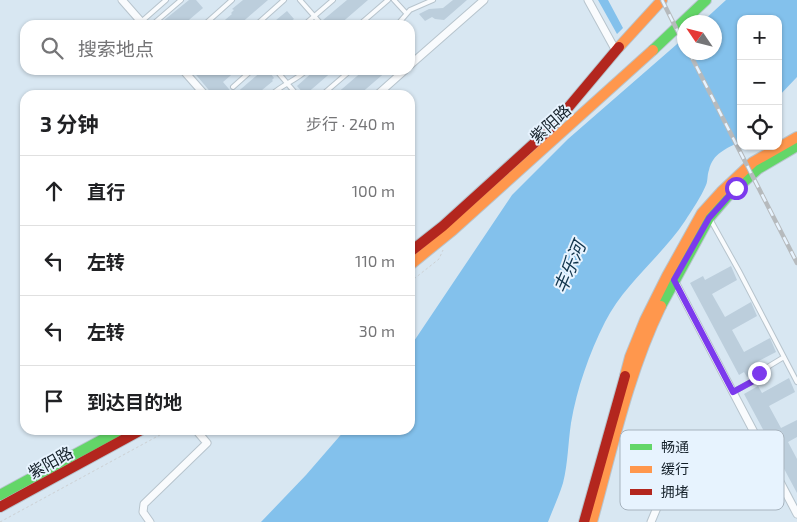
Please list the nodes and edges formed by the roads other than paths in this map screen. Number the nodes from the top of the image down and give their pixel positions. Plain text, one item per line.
1 (122, 0) edge
2 (166, 0) edge
3 (181, 0) edge
4 (232, 0) edge
5 (284, 0) edge
6 (300, 0) edge
7 (333, 0) edge
8 (388, 0) edge
9 (394, 0) edge
10 (433, 0) edge
11 (484, 0) edge
12 (588, 0) edge
13 (662, 0) edge
14 (706, 0) edge
15 (406, 13) junction
16 (314, 16) junction
17 (139, 20) edge
18 (145, 20) edge
19 (158, 20) edge
20 (210, 20) edge
21 (262, 20) edge
22 (310, 20) edge
23 (318, 20) edge
24 (366, 20) edge
25 (401, 20) edge
26 (616, 51) junction
27 (415, 61) edge
28 (187, 75) edge
29 (246, 75) edge
30 (280, 75) edge
31 (302, 75) edge
32 (345, 75) edge
33 (399, 75) edge
34 (287, 84) junction
35 (233, 87) dead end
36 (201, 90) edge
37 (277, 90) edge
38 (292, 90) edge
39 (328, 90) edge
40 (383, 90) edge
41 (797, 137) edge
42 (797, 146) edge
43 (709, 218) junction
44 (415, 248) edge
45 (415, 261) edge
46 (674, 280) junction
47 (784, 357) junction
48 (797, 382) edge
49 (733, 392) junction
50 (753, 430) edge
51 (111, 435) edge
52 (132, 435) edge
53 (200, 435) edge
54 (784, 489) edge
55 (0, 495) edge
56 (0, 507) edge
57 (656, 510) edge
58 (797, 514) edge
59 (150, 522) edge
60 (584, 522) edge
61 (592, 522) edge
62 (651, 522) edge

1 - 17 street
2 - 18 lane
3 - 19 lane
4 - 20 lane
5 - 21 lane
6 - 16 lane
7 - 16 lane
8 - 24 lane
9 - 15 lane
10 - 15 lane
11 - 27 street
12 - 26 street
13 - 26 main road, 紫阳路
14 - 45 main road, 紫阳路
15 - 25 lane
16 - 22 lane
16 - 23 lane
26 - 44 main road, 紫阳路
28 - 36 street
29 - 35 lane
30 - 34 lane
31 - 34 lane
32 - 39 lane
33 - 40 street
34 - 37 lane
34 - 38 lane
41 - 60 main road
42 - 43 main road
43 - 46 main road
43 - 47 lane
46 - 49 street
46 - 61 main road
47 - 48 lane
47 - 49 lane
49 - 50 street
51 - 55 main road, 紫阳路
52 - 56 main road, 紫阳路
53 - 59 street
54 - 58 street
57 - 62 street

